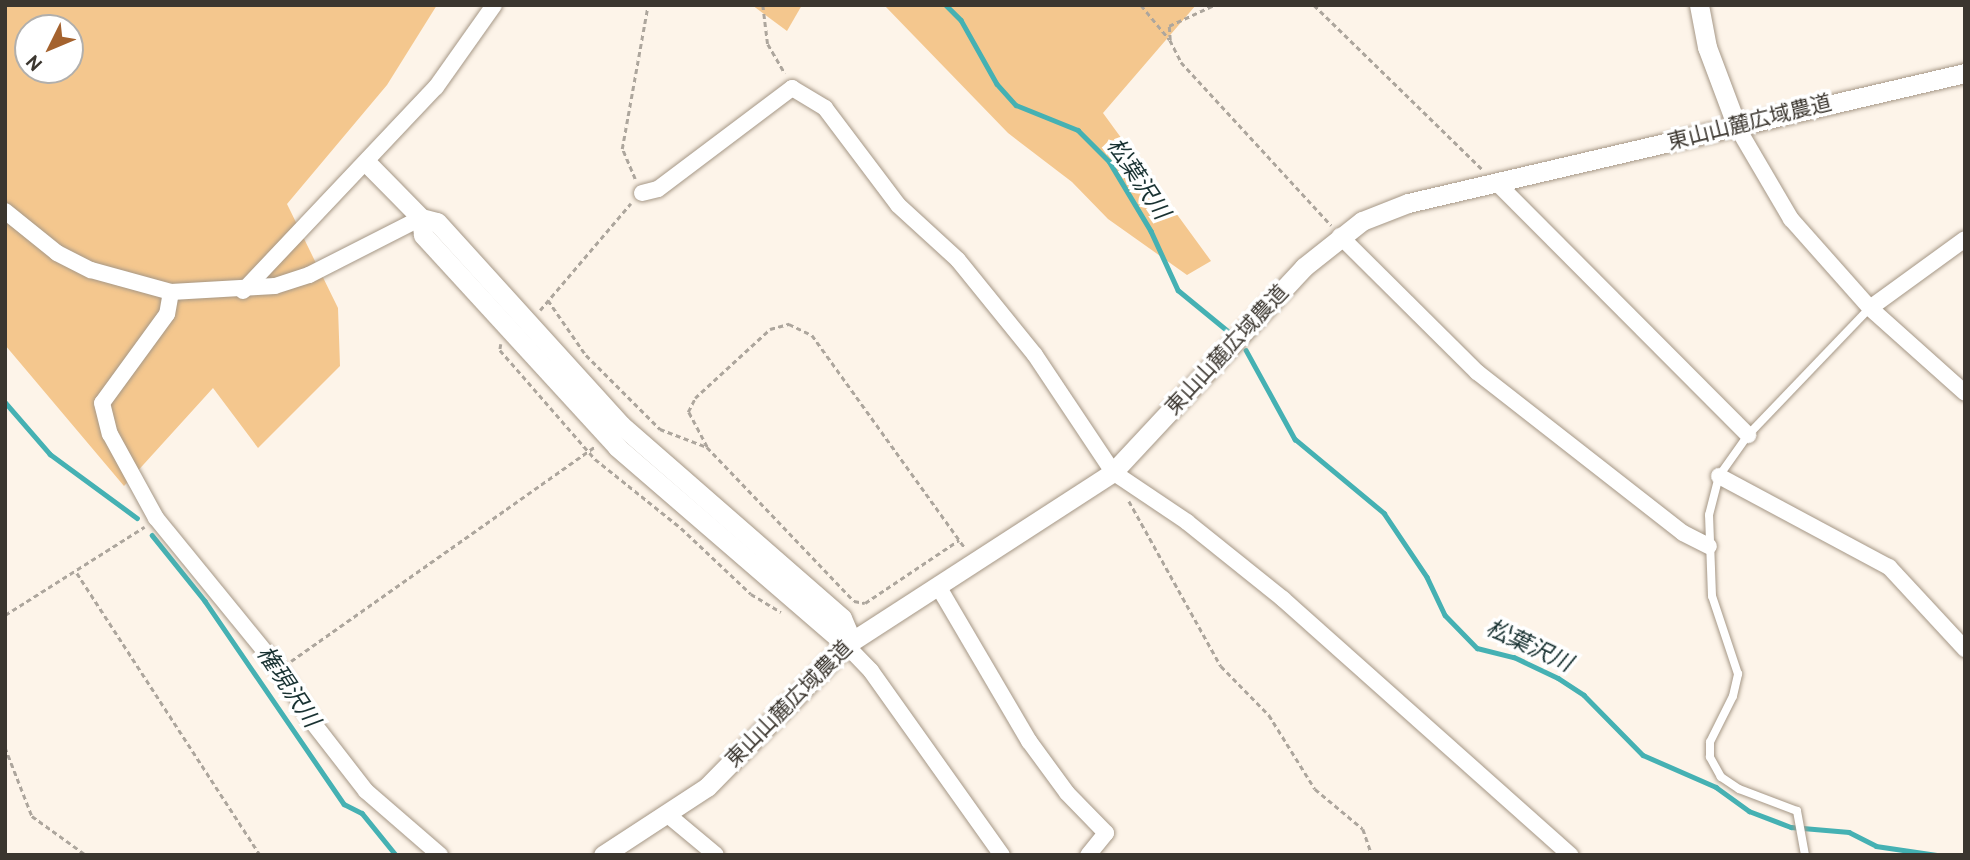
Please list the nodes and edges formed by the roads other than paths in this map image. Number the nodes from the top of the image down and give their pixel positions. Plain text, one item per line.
1 (494, 5) edge
2 (1699, 5) edge
3 (1965, 73) edge
4 (1737, 127) junction
5 (368, 164) junction
6 (1497, 183) junction
7 (642, 193) road end
8 (5, 211) edge
9 (421, 218) junction
10 (1340, 236) junction
11 (1965, 239) edge
12 (243, 291) junction
13 (171, 292) junction
14 (1870, 308) junction
15 (1965, 393) edge
16 (615, 431) junction
17 (1748, 435) junction
18 (1113, 472) junction
19 (1719, 476) junction
20 (1709, 546) junction
21 (937, 586) junction
22 (849, 643) junction
23 (1965, 649) edge
24 (668, 815) junction
25 (440, 855) edge
26 (603, 855) edge
27 (716, 855) edge
28 (1002, 855) edge
29 (1088, 855) edge
30 (1570, 855) edge
31 (1805, 855) edge

1 - 5 street
2 - 4 street
3 - 4 street, 東山山麓広域農道
4 - 6 street, 東山山麓広域農道
4 - 14 street
5 - 9 street
5 - 12 street
6 - 10 street, 東山山麓広域農道
6 - 17 street
7 - 18 street
8 - 13 street
9 - 12 street
9 - 16 street
9 - 16 street
10 - 18 street, 東山山麓広域農道
10 - 20 street
11 - 14 street
12 - 13 street
13 - 25 street
14 - 15 street
14 - 17 lane
16 - 22 street
17 - 19 lane
18 - 21 street, 東山山麓広域農道
18 - 30 street
19 - 20 lane
19 - 23 street
20 - 31 lane
21 - 22 street, 東山山麓広域農道
21 - 29 street
22 - 24 street, 東山山麓広域農道
22 - 28 street
24 - 26 street, 東山山麓広域農道
24 - 27 street

